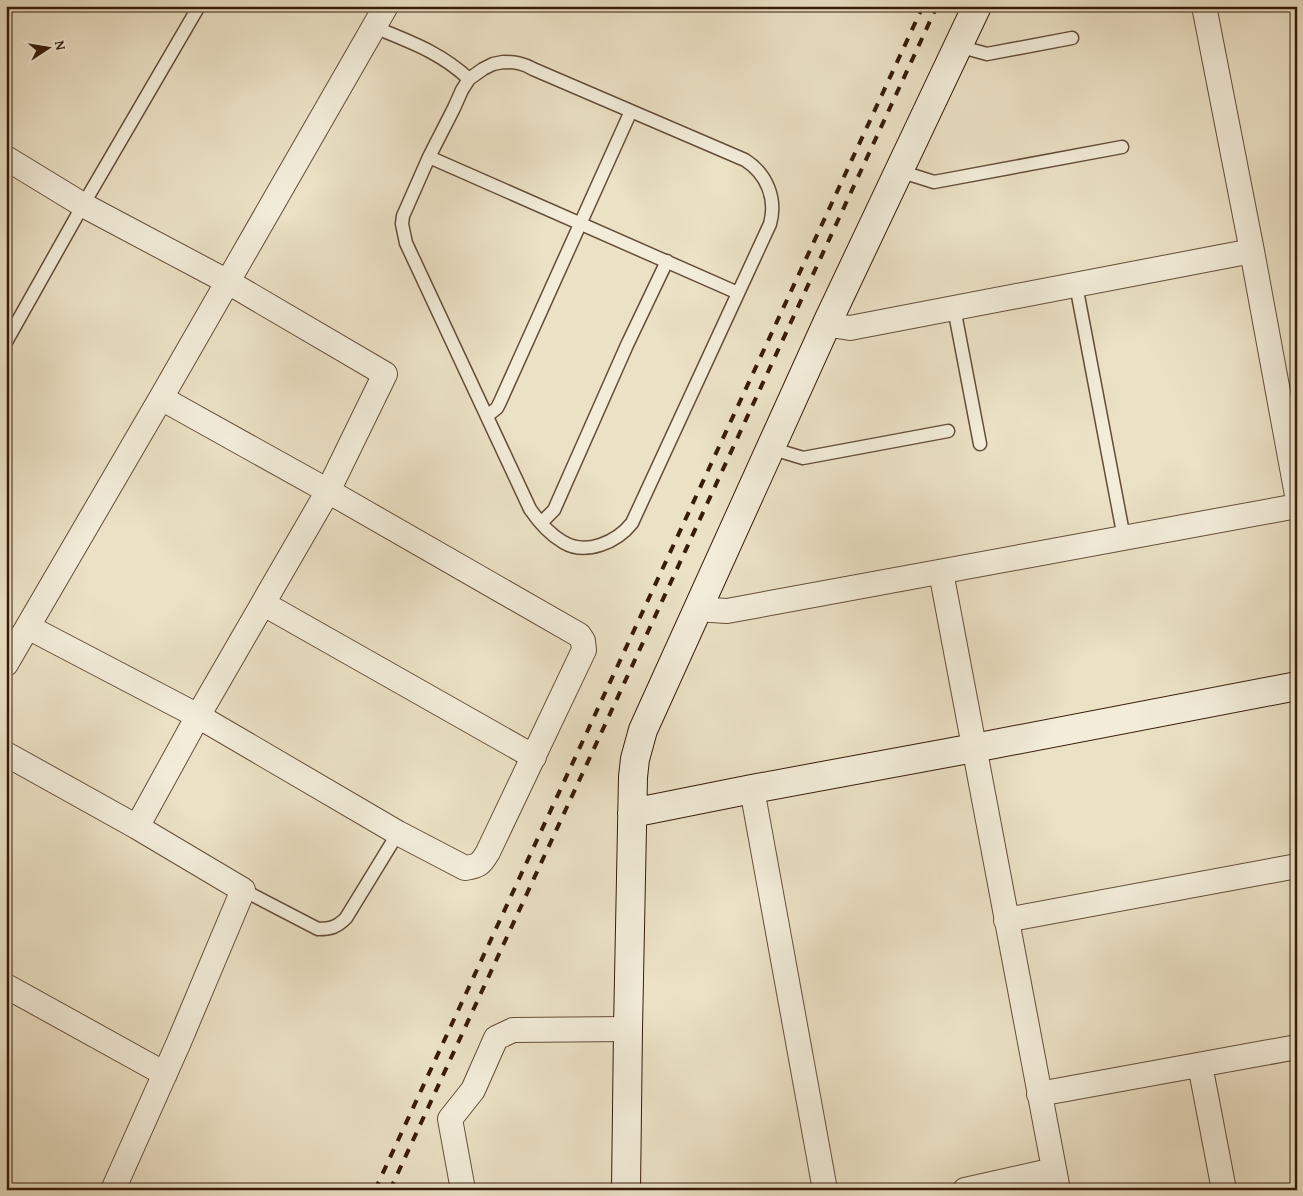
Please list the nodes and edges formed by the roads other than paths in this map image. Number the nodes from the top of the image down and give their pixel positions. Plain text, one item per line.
1 (199, 6) edge
2 (386, 6) edge
3 (976, 6) edge
4 (1204, 6) edge
5 (374, 27) junction
6 (1072, 38) dead end
7 (958, 46) junction
8 (469, 79) junction
9 (631, 112) junction
10 (1122, 147) dead end
11 (429, 157) junction
12 (6, 158) edge
13 (899, 170) junction
14 (83, 204) junction
15 (580, 223) junction
16 (1252, 251) junction
17 (667, 261) junction
18 (228, 282) junction
19 (1076, 285) junction
20 (738, 293) junction
21 (954, 308) junction
22 (828, 321) junction
23 (6, 342) edge
24 (161, 398) junction
25 (487, 416) junction
26 (948, 431) dead end
27 (980, 444) dead end
28 (770, 448) junction
29 (328, 491) junction
30 (1297, 495) edge
31 (1297, 506) edge
32 (542, 523) junction
33 (1124, 538) junction
34 (941, 572) junction
35 (264, 604) junction
36 (699, 606) junction
37 (28, 627) junction
38 (6, 664) edge
39 (1297, 686) edge
40 (198, 716) junction
41 (974, 748) junction
42 (6, 754) edge
43 (534, 757) junction
44 (752, 789) junction
45 (632, 813) junction
46 (137, 827) junction
47 (398, 833) junction
48 (1297, 866) edge
49 (243, 890) junction
50 (1006, 920) junction
51 (6, 986) edge
52 (628, 1029) junction
53 (1297, 1048) edge
54 (1200, 1065) junction
55 (165, 1074) junction
56 (1039, 1094) junction
57 (1056, 1180) edge
58 (113, 1190) edge
59 (463, 1190) edge
60 (626, 1190) edge
61 (825, 1190) edge
62 (965, 1190) edge
63 (1224, 1190) edge

1 - 14 lane
2 - 5 street
3 - 7 street
4 - 16 street
5 - 8 lane
5 - 18 street
6 - 7 lane
7 - 13 street
8 - 9 lane
8 - 11 lane
9 - 15 lane
9 - 20 lane
10 - 13 lane
11 - 15 lane
11 - 25 lane
12 - 14 street
13 - 22 street
14 - 18 street
14 - 23 lane
15 - 17 lane
15 - 25 lane
16 - 19 street
16 - 30 street
17 - 20 lane
17 - 32 lane
18 - 24 street
18 - 29 street
19 - 21 street
19 - 33 lane
20 - 32 lane
21 - 22 street
21 - 27 lane
22 - 28 street
24 - 29 street
24 - 37 street
25 - 32 lane
26 - 28 lane
28 - 36 street
29 - 35 street
29 - 43 street
31 - 33 street
33 - 34 street
34 - 36 street
34 - 41 street
35 - 40 street
35 - 43 street
36 - 45 street
37 - 38 street
37 - 40 street
39 - 41 street
40 - 46 street
40 - 47 street
41 - 44 street
41 - 50 street
42 - 46 street
43 - 47 street
44 - 45 street
44 - 61 street
45 - 52 street
46 - 49 street
47 - 49 lane
48 - 50 street
49 - 55 street
50 - 56 street
51 - 55 street
52 - 59 street
52 - 60 street
53 - 54 street
54 - 56 street
54 - 63 street
55 - 58 street
56 - 57 street
57 - 62 street

